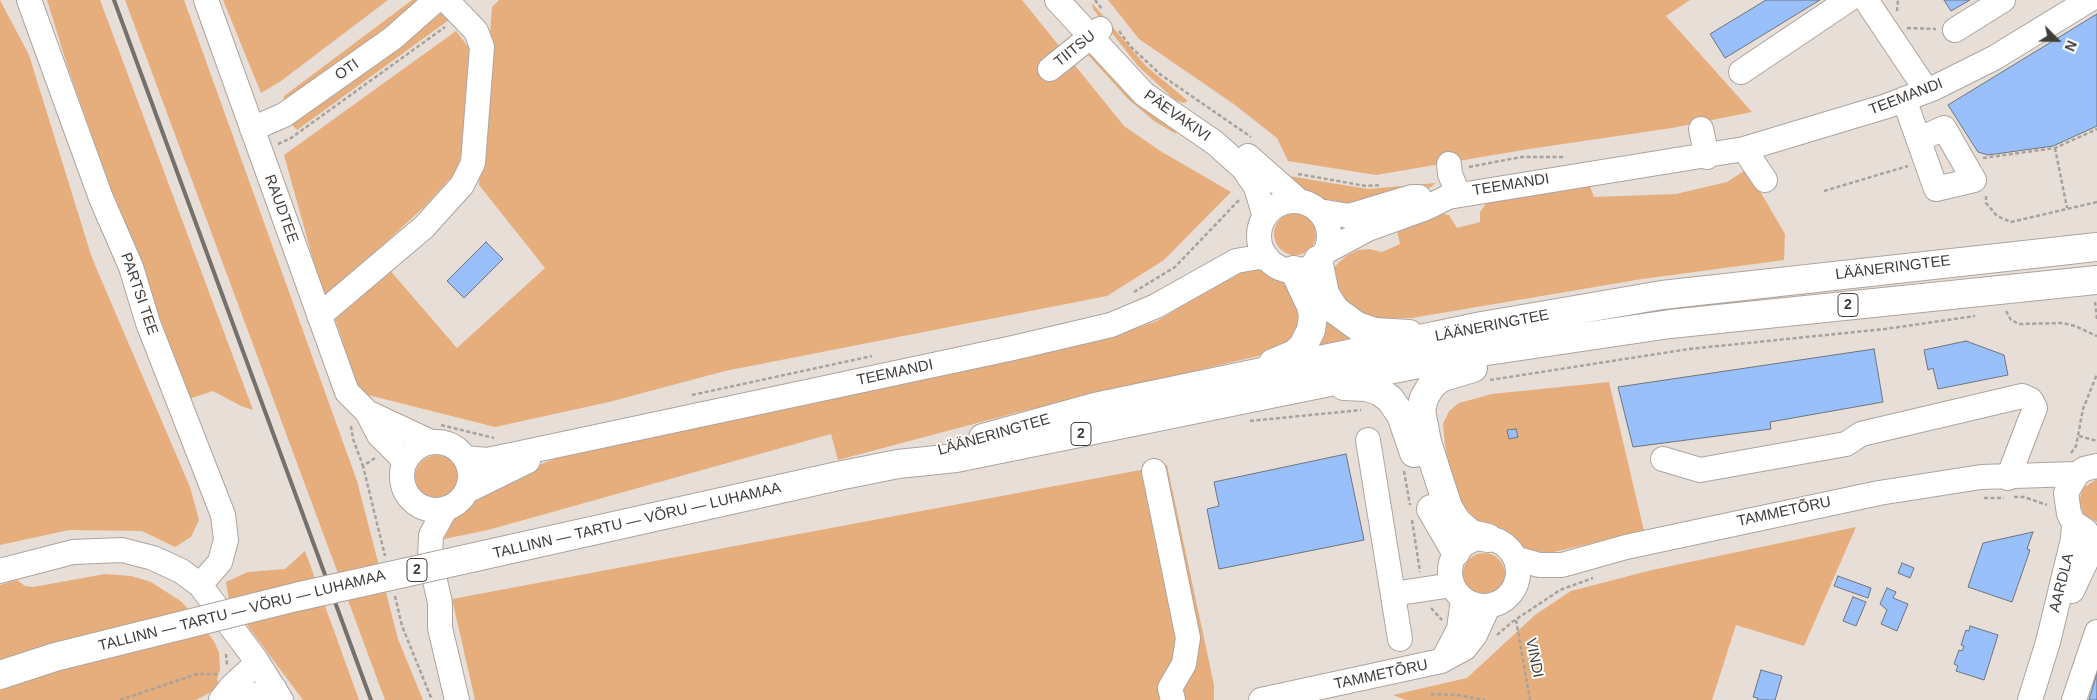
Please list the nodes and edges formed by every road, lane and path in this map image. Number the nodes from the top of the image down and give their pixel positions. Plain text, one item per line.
1 (29, 0) edge
2 (206, 0) edge
3 (436, 0) edge
4 (446, 0) edge
5 (1057, 0) edge
6 (1076, 0) edge
7 (1095, 0) edge
8 (1848, 0) edge
9 (1866, 0) edge
10 (2003, 0) edge
11 (2089, 0) edge
12 (1103, 27) junction
13 (1884, 27) junction
14 (1955, 30) joint
15 (1050, 69) dead end
16 (1741, 72) dead end
17 (1927, 91) junction
18 (1904, 99) junction
19 (252, 129) junction
20 (1701, 129) dead end
21 (1253, 138) dead end
22 (1920, 139) dead end
23 (2055, 148) dead end
24 (1744, 149) junction
25 (1568, 157) dead end
26 (1707, 157) junction
27 (1595, 174) junction
28 (1765, 180) dead end
29 (1452, 182) junction
30 (1264, 183) junction
31 (1384, 184) dead end
32 (2097, 202) edge
33 (1309, 206) junction
34 (1262, 224) junction
35 (2097, 247) edge
36 (1268, 259) junction
37 (1312, 261) junction
38 (1208, 276) junction
39 (2096, 291) edge
40 (1127, 296) dead end
41 (319, 316) junction
42 (2097, 319) edge
43 (1482, 326) junction
44 (1600, 334) junction
45 (876, 356) dead end
46 (2097, 374) edge
47 (1237, 377) junction
48 (691, 395) dead end
49 (1264, 397) junction
50 (367, 412) junction
51 (432, 432) junction
52 (2079, 436) junction
53 (353, 439) dead end
54 (497, 439) dead end
55 (1368, 440) dead end
56 (2097, 441) edge
57 (573, 442) junction
58 (464, 458) junction
59 (1663, 459) dead end
60 (405, 461) junction
61 (2086, 463) edge
62 (898, 464) junction
63 (363, 466) dead end
64 (1154, 471) dead end
65 (838, 476) joint
66 (2008, 478) junction
67 (467, 491) junction
68 (413, 502) junction
69 (445, 510) junction
70 (2070, 513) junction
71 (2097, 534) edge
72 (1488, 538) junction
73 (2097, 538) edge
74 (1456, 552) junction
75 (1515, 558) junction
76 (1562, 565) junction
77 (0, 572) edge
78 (200, 585) junction
79 (1513, 590) junction
80 (1458, 592) junction
81 (1393, 594) junction
82 (1488, 606) junction
83 (1516, 620) dead end
84 (440, 628) junction
85 (2097, 632) edge
86 (1400, 639) dead end
87 (2048, 642) junction
88 (222, 646) dead end
89 (1441, 661) junction
90 (258, 663) junction
91 (0, 675) edge
92 (229, 691) edge
93 (278, 694) edge
94 (1431, 694) dead end
95 (120, 700) edge
96 (457, 700) edge
97 (1173, 700) edge
98 (1261, 700) edge
99 (1485, 700) edge
100 (1530, 700) edge
101 (2030, 700) edge
102 (2074, 700) edge

1 - 78 street, PARTSI TEE
2 - 19 street, RAUDTEE
3 - 19 street, OTI
4 - 41 street
5 - 12 street, PÄEVAKIVI
6 - 12 street, PÄEVAKIVI
7 - 12 path
8 - 16 street
9 - 13 street
10 - 14 street
11 - 17 street, TEEMANDI
12 - 15 street, TIITSU
12 - 21 path
12 - 30 street, PÄEVAKIVI
13 - 14 path
13 - 17 street
17 - 18 street, TEEMANDI
18 - 22 street
18 - 24 street, TEEMANDI
19 - 41 street, RAUDTEE
20 - 26 street
23 - 32 path
24 - 26 street, TEEMANDI
24 - 27 street
24 - 28 street
25 - 29 path
26 - 27 street, TEEMANDI
27 - 29 street, TEEMANDI
29 - 33 street, TEEMANDI
29 - 37 street, TEEMANDI
30 - 31 path
30 - 33 street, PÄEVAKIVI
30 - 34 street, PÄEVAKIVI
30 - 40 path
33 - 34 street, TEEMANDI
33 - 37 street
34 - 36 street
34 - 38 street, TEEMANDI
35 - 43 highway, LÄÄNERINGTEE / 2
36 - 37 street, TEEMANDI
36 - 38 street, TEEMANDI
37 - 43 highway
37 - 47 highway
38 - 57 street, TEEMANDI
39 - 42 path
39 - 44 highway, LÄÄNERINGTEE / 2
41 - 50 street, RAUDTEE
43 - 47 highway, LÄÄNERINGTEE / 2
44 - 49 highway, LÄÄNERINGTEE / 2
44 - 72 highway
45 - 48 path
46 - 52 path
47 - 62 highway, LÄÄNERINGTEE / 2
49 - 62 highway, LÄÄNERINGTEE / 2
49 - 74 highway
50 - 51 street, RAUDTEE
50 - 60 street, RAUDTEE
51 - 54 path
51 - 58 street, RAUDTEE
51 - 60 street
52 - 56 path
52 - 61 path
53 - 63 path
55 - 81 street
57 - 58 street, TEEMANDI
57 - 67 street, TEEMANDI
58 - 67 street
59 - 66 street
60 - 68 street
61 - 66 street, TAMMETÕRU
61 - 70 street, AARDLA
62 - 65 highway, LÄÄNERINGTEE / 2
64 - 97 street
65 - 91 highway, TALLINN — TARTU — VÕRU — LUHAMAA / 2, bridge
66 - 70 street, TAMMETÕRU
66 - 76 street, TAMMETÕRU
67 - 69 street
68 - 69 street
68 - 84 street
69 - 84 street
70 - 71 street
70 - 87 street, AARDLA
72 - 74 street
72 - 75 street
73 - 87 street, AARDLA
74 - 80 street
75 - 76 street, TAMMETÕRU
75 - 79 street
76 - 79 street, TAMMETÕRU
77 - 78 street
78 - 90 street
79 - 82 street
80 - 81 street
80 - 82 street
80 - 89 street, TAMMETÕRU
81 - 86 street
82 - 89 street, TAMMETÕRU
83 - 100 path, VINDI
84 - 96 street
85 - 102 street
87 - 101 street, AARDLA
88 - 92 path
89 - 98 street, TAMMETÕRU
90 - 92 street
90 - 93 street
92 - 93 street
92 - 95 path
94 - 99 path

